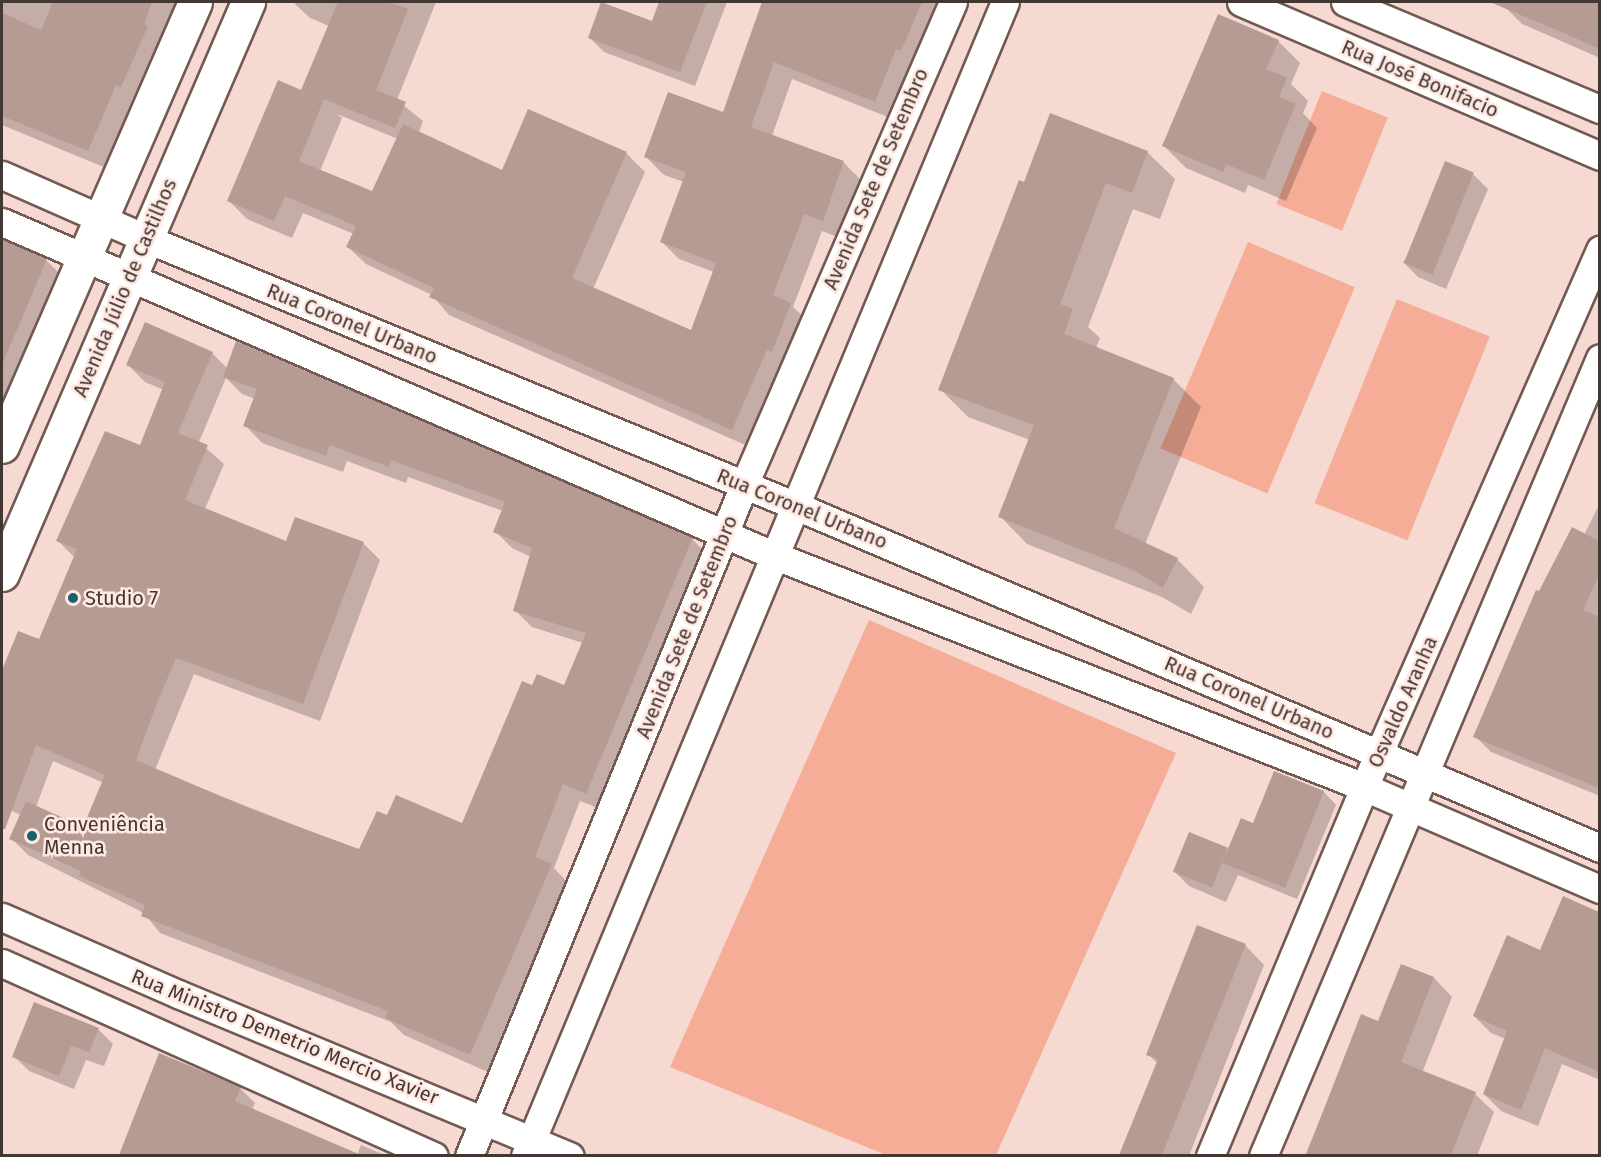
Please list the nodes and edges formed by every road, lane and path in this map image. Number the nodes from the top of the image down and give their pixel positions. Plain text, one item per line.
1 (195, 2) edge
2 (248, 2) edge
3 (953, 2) edge
4 (1005, 2) edge
5 (1241, 2) edge
6 (1345, 2) edge
7 (1599, 109) edge
8 (1599, 156) edge
9 (2, 175) edge
10 (101, 219) junction
11 (2, 222) edge
12 (147, 239) junction
13 (1599, 250) edge
14 (83, 259) junction
15 (130, 278) junction
16 (305, 304) junction
17 (287, 346) junction
18 (1599, 358) edge
19 (2, 446) edge
20 (744, 485) junction
21 (796, 506) junction
22 (726, 533) junction
23 (773, 555) junction
24 (2, 574) edge
25 (1381, 754) junction
26 (1426, 774) junction
27 (1364, 787) junction
28 (1412, 807) junction
29 (1599, 848) edge
30 (1599, 889) edge
31 (2, 917) edge
32 (2, 963) edge
33 (178, 994) junction
34 (160, 1032) junction
35 (485, 1119) junction
36 (528, 1148) edge
37 (434, 1155) edge
38 (469, 1155) edge
39 (570, 1155) edge
40 (1210, 1155) edge
41 (1263, 1155) edge

1 - 10 street
2 - 12 street, Avenida Júlio de Castilhos
3 - 20 street, Avenida Sete de Setembro
4 - 21 street
5 - 8 street, Rua José Bonifacio
6 - 7 street
9 - 10 street, Rua Coronel Urbano
10 - 12 street, Rua Coronel Urbano
10 - 14 street
11 - 14 street, Rua Coronel Urbano
12 - 15 street, Avenida Júlio de Castilhos
12 - 16 street, Rua Coronel Urbano
13 - 25 street, Osvaldo Aranha
14 - 15 street, Rua Coronel Urbano
14 - 19 street
15 - 17 street, Rua Coronel Urbano
15 - 24 street, Avenida Júlio de Castilhos
16 - 17 street
16 - 20 street, Rua Coronel Urbano
17 - 22 street, Rua Coronel Urbano
18 - 26 street
20 - 21 street, Rua Coronel Urbano
20 - 22 street, Avenida Sete de Setembro
21 - 23 street
21 - 25 street, Rua Coronel Urbano
22 - 23 street, Rua Coronel Urbano
22 - 35 street, Avenida Sete de Setembro
23 - 27 street, Rua Coronel Urbano
23 - 36 street
25 - 26 street, Rua Coronel Urbano
25 - 27 street, Osvaldo Aranha
26 - 28 street
26 - 29 street, Rua Coronel Urbano
27 - 28 street, Rua Coronel Urbano
27 - 40 street, Osvaldo Aranha
28 - 30 street, Rua Coronel Urbano
28 - 41 street
31 - 33 street, Rua Ministro Demetrio Mercio Xavier
32 - 34 street, Rua Ministro Demetrio Mercio Xavier
33 - 34 street
33 - 35 street, Rua Ministro Demetrio Mercio Xavier
34 - 37 street, Rua Ministro Demetrio Mercio Xavier
35 - 36 street, Rua Ministro Demetrio Mercio Xavier
35 - 38 street, Avenida Sete de Setembro
36 - 39 street, Rua Ministro Demetrio Mercio Xavier

